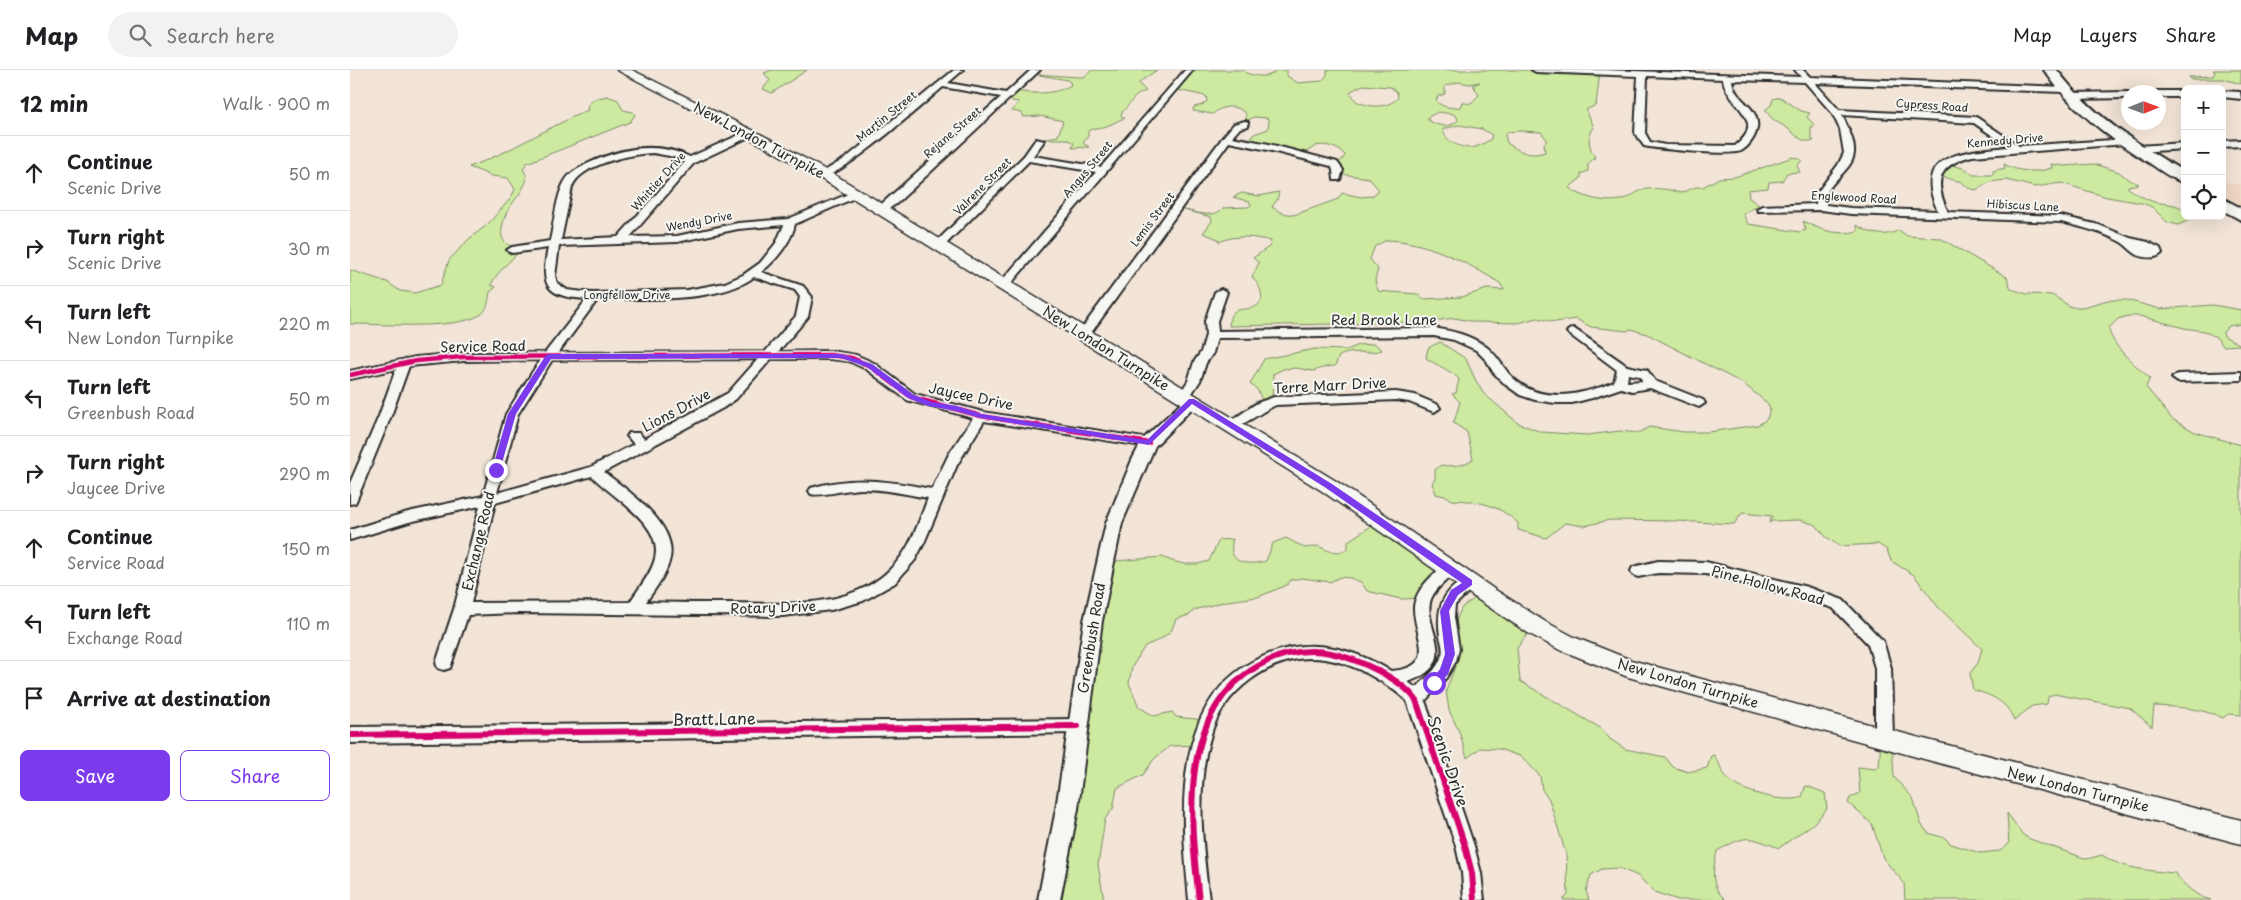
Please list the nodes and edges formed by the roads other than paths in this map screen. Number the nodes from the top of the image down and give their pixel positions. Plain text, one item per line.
1 (623, 70) edge
2 (959, 70) edge
3 (1036, 70) edge
4 (1189, 70) edge
5 (1536, 70) edge
6 (1799, 70) edge
7 (2050, 70) edge
8 (1625, 72) edge
9 (1642, 74) junction
10 (1727, 77) junction
11 (1806, 80) junction
12 (943, 85) junction
13 (2067, 92) junction
14 (2166, 94) edge
15 (2181, 94) edge
16 (2226, 94) edge
17 (2121, 95) edge
18 (2239, 95) edge
19 (1008, 96) junction
20 (1836, 112) junction
21 (1245, 124) dead end
22 (748, 134) junction
23 (1226, 139) junction
24 (1039, 141) dead end
25 (2241, 143) edge
26 (2226, 144) edge
27 (2131, 145) junction
28 (2181, 146) edge
29 (2017, 150) junction
30 (1027, 158) junction
31 (690, 161) junction
32 (1103, 170) junction
33 (824, 175) junction
34 (2181, 177) edge
35 (1337, 178) dead end
36 (856, 194) junction
37 (1821, 207) junction
38 (880, 209) junction
39 (1762, 209) dead end
40 (1944, 214) junction
41 (790, 222) junction
42 (621, 241) junction
43 (2127, 241) dead end
44 (553, 244) junction
45 (939, 245) junction
46 (512, 250) dead end
47 (755, 274) junction
48 (1004, 285) junction
49 (1221, 292) dead end
50 (596, 295) junction
51 (1573, 332) dead end
52 (1084, 334) junction
53 (1212, 335) junction
54 (549, 356) junction
55 (767, 356) junction
56 (404, 363) junction
57 (1623, 369) junction
58 (350, 375) edge
59 (2241, 376) edge
60 (2178, 378) dead end
61 (1620, 384) junction
62 (1651, 384) junction
63 (1188, 398) junction
64 (1699, 403) dead end
65 (1434, 408) dead end
66 (981, 416) junction
67 (1231, 425) junction
68 (1149, 443) junction
69 (596, 470) junction
70 (816, 491) dead end
71 (936, 496) junction
72 (350, 499) edge
73 (488, 500) junction
74 (350, 535) edge
75 (1450, 569) junction
76 (1638, 571) dead end
77 (1469, 583) junction
78 (635, 607) junction
79 (462, 609) junction
80 (444, 663) dead end
81 (1390, 678) junction
82 (1416, 699) junction
83 (1078, 726) junction
84 (350, 735) edge
85 (1884, 738) junction
86 (2241, 832) edge
87 (1049, 900) edge
88 (1199, 900) edge
89 (1474, 900) edge

1 - 22 main road, New London Turnpike
2 - 12 street, Martin Street
3 - 19 street, Rejane Street
4 - 32 street, Angus Street
5 - 8 street
6 - 11 street
7 - 13 main road
8 - 9 street
9 - 10 street
9 - 10 street
10 - 11 street
11 - 13 street
11 - 20 street
12 - 19 street
12 - 33 street, Martin Street
13 - 17 street
13 - 27 main road
14 - 15 street
16 - 18 street
19 - 38 street, Rejane Street
20 - 29 street, Cypress Road
20 - 37 street
21 - 23 street, Lemis Street
22 - 31 street, Whittier Drive
22 - 33 main road, New London Turnpike
23 - 35 street
23 - 52 street, Lemis Street
24 - 30 street, Valrene Street
25 - 26 street
27 - 28 street, Kennedy Drive
27 - 29 street, Kennedy Drive
27 - 34 main road
29 - 40 street, Kennedy Drive
30 - 32 street
30 - 45 street, Valrene Street
31 - 42 street, Whittier Drive
31 - 44 street, Longfellow Drive
32 - 48 street, Angus Street
33 - 36 main road, New London Turnpike
36 - 38 main road, New London Turnpike
36 - 41 street, Wendy Drive
37 - 39 street, Englewood Road
37 - 40 street, Englewood Road
38 - 45 main road, New London Turnpike
40 - 43 street, Hibiscus Lane
41 - 42 street, Wendy Drive
41 - 47 street, Longfellow Drive
42 - 44 street, Wendy Drive
44 - 46 street, Wendy Drive
44 - 50 street, Longfellow Drive
45 - 48 main road, New London Turnpike
47 - 50 street, Longfellow Drive
47 - 55 street, Lions Drive
48 - 52 main road, New London Turnpike
49 - 53 street
50 - 54 street, Exchange Road
51 - 57 street, Red Brook Lane
52 - 63 main road, New London Turnpike
53 - 61 street, Red Brook Lane
53 - 63 street
54 - 55 street, Service Road
54 - 56 street, Service Road
54 - 73 street, Exchange Road
55 - 66 street, Jaycee Drive
55 - 69 street, Lions Drive
56 - 58 street, Service Road
56 - 72 street
57 - 61 street
57 - 62 street, Red Brook Lane
59 - 60 street
61 - 62 street, Red Brook Lane
62 - 64 street, Red Brook Lane
63 - 67 main road, New London Turnpike
63 - 68 street, Greenbush Road
65 - 67 street, Terre Marr Drive
66 - 68 street, Jaycee Drive
66 - 71 street, Rotary Drive
67 - 75 main road, New London Turnpike
68 - 83 street, Greenbush Road
69 - 73 street, Lions Drive
69 - 78 street
70 - 71 street
71 - 78 street, Rotary Drive
73 - 74 street, Lions Drive
73 - 79 street, Exchange Road
75 - 77 main road, New London Turnpike
75 - 81 street
76 - 85 street, Pine Hollow Road
77 - 82 street
77 - 85 main road, New London Turnpike
78 - 79 street, Rotary Drive
79 - 80 street, Exchange Road
81 - 82 street
81 - 88 street
82 - 89 street, Scenic Drive
83 - 84 street, Bratt Lane
83 - 87 street, Greenbush Road
85 - 86 main road, New London Turnpike

